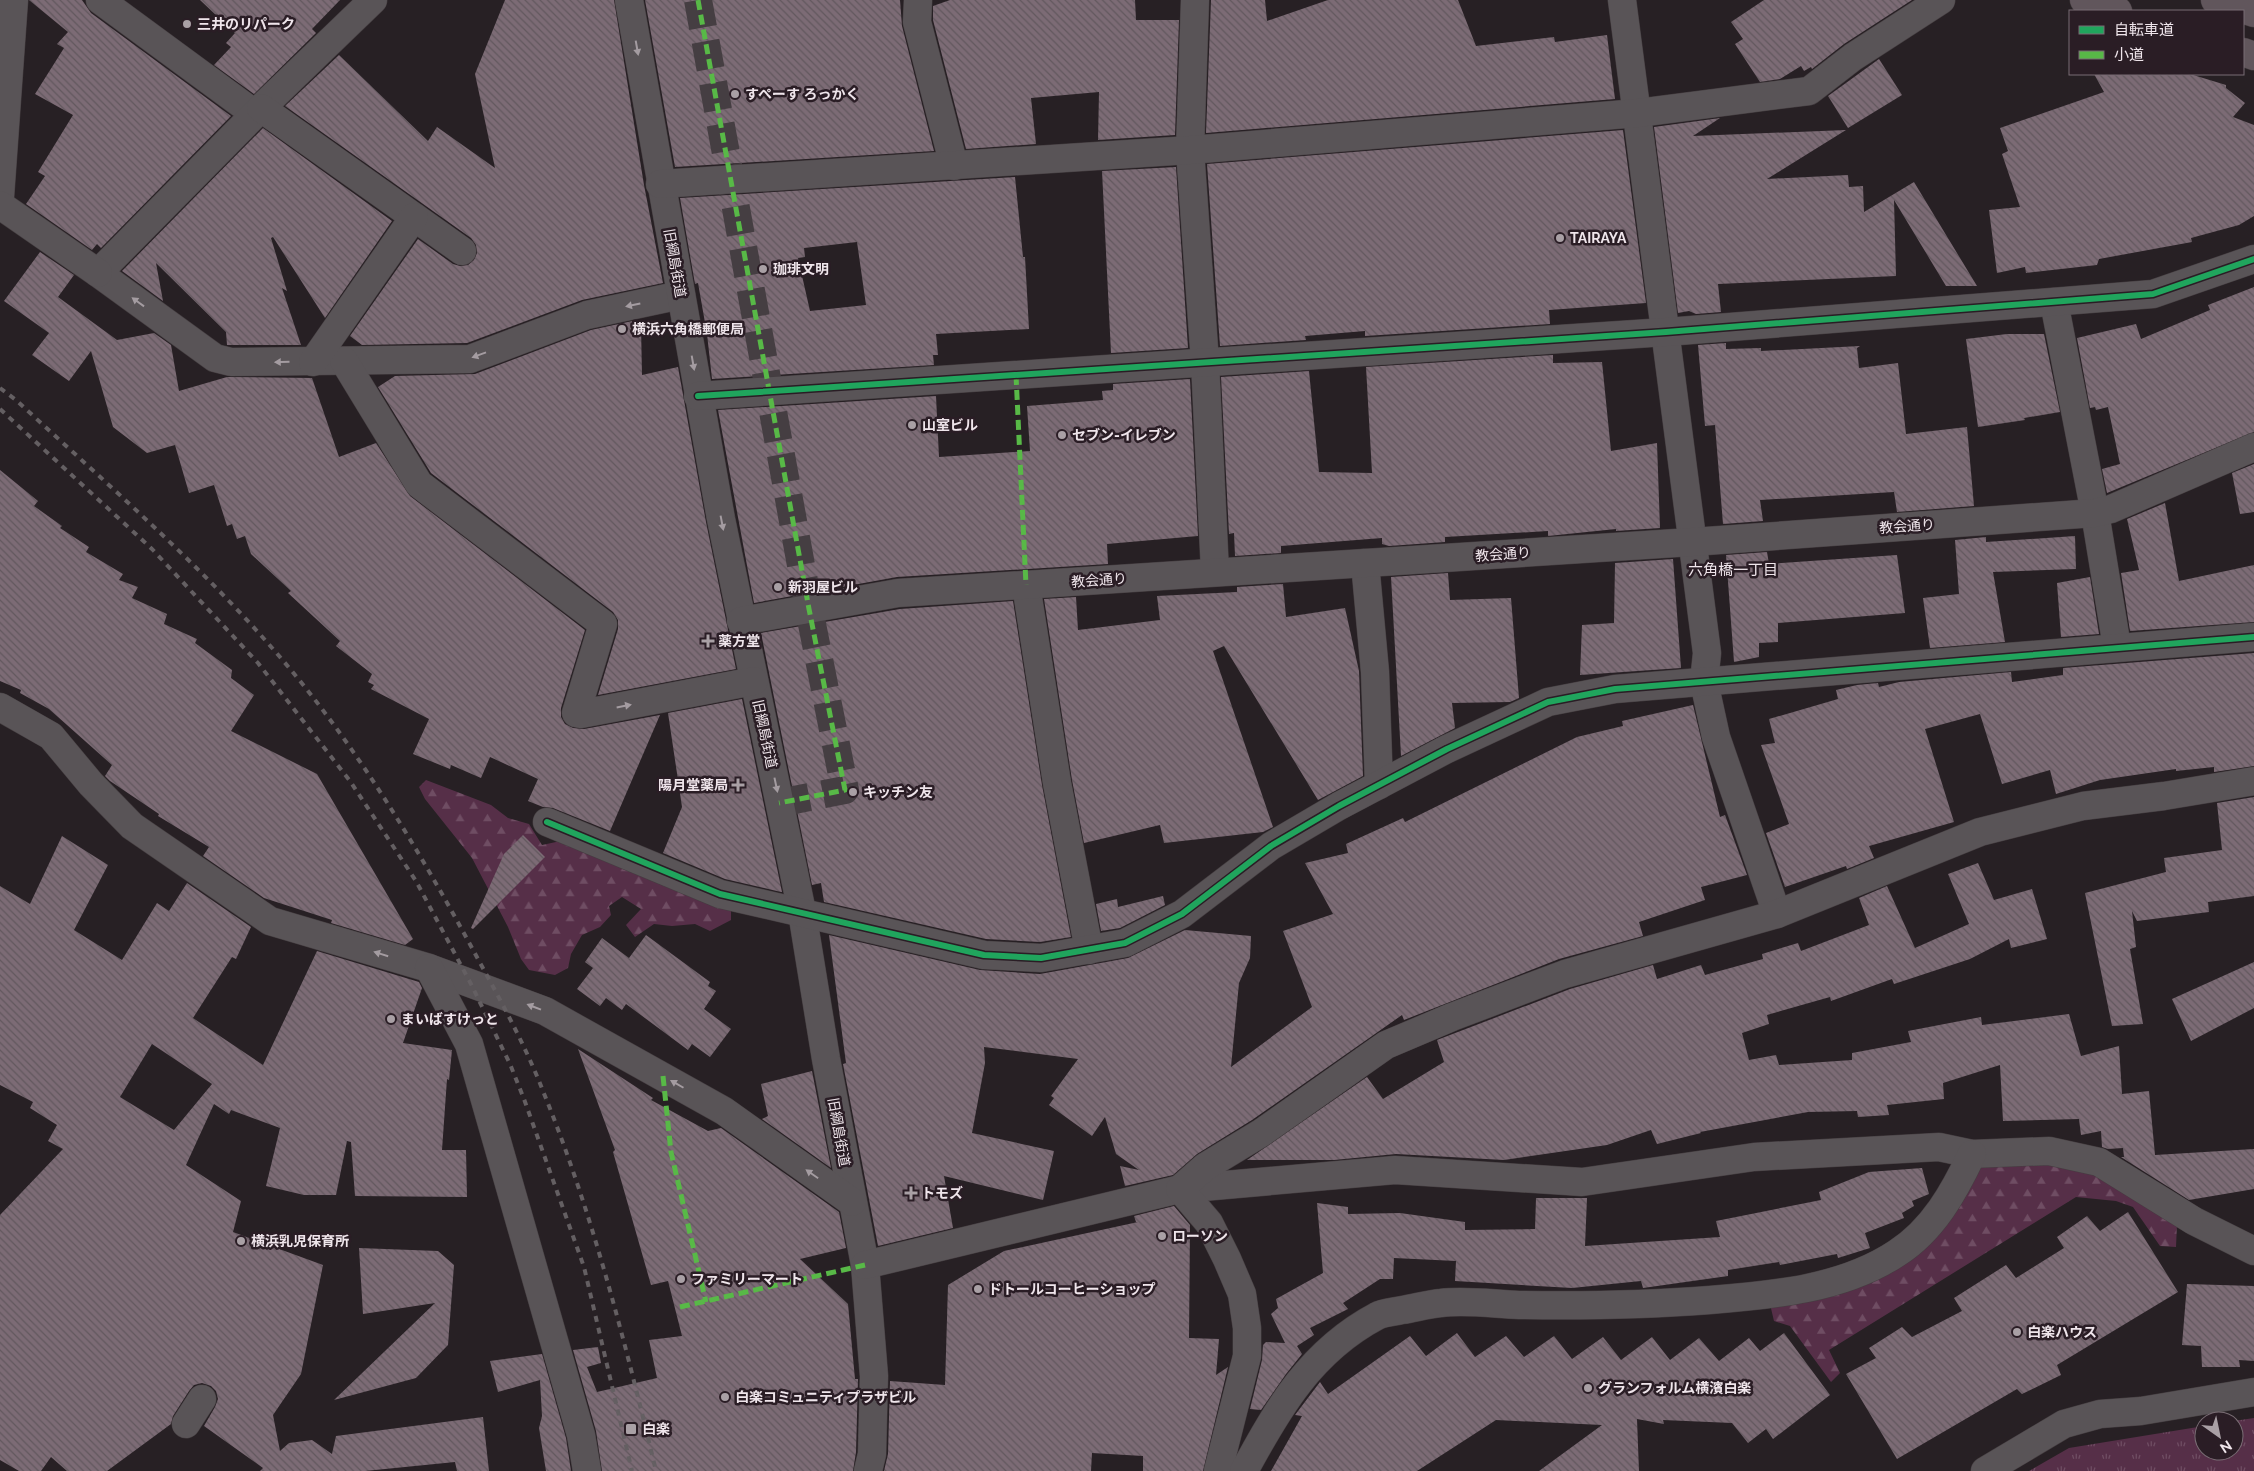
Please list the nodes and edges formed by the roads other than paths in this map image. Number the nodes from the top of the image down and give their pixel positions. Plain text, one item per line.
1 (14, 0) edge
2 (100, 0) edge
3 (373, 0) edge
4 (629, 0) edge
5 (918, 0) edge
6 (1195, 0) edge
7 (1622, 0) edge
8 (1941, 0) edge
9 (2084, 0) edge
10 (2215, 0) edge
11 (2115, 10) edge
12 (2254, 13) edge
13 (258, 111) junction
14 (1638, 113) junction
15 (1190, 150) junction
16 (954, 166) junction
17 (660, 184) junction
18 (0, 197) edge
19 (0, 205) edge
20 (414, 217) junction
21 (462, 251) dead end
22 (2254, 259) edge
23 (98, 273) junction
24 (681, 295) junction
25 (2054, 302) junction
26 (1666, 332) junction
27 (344, 361) junction
28 (313, 362) junction
29 (1205, 362) junction
30 (698, 396) junction
31 (2254, 447) edge
32 (2095, 513) junction
33 (1692, 542) junction
34 (1365, 563) junction
35 (1216, 572) junction
36 (1026, 585) junction
37 (741, 621) junction
38 (2254, 637) edge
39 (2117, 647) junction
40 (754, 681) junction
41 (1704, 682) junction
42 (0, 707) edge
43 (2254, 781) edge
44 (1379, 785) junction
45 (547, 822) dead end
46 (802, 912) junction
47 (1777, 914) junction
48 (1089, 950) junction
49 (429, 968) junction
50 (1972, 1154) junction
51 (1180, 1189) junction
52 (852, 1202) junction
53 (2254, 1251) edge
54 (865, 1265) junction
55 (2254, 1392) edge
56 (202, 1399) dead end
57 (186, 1424) dead end
58 (587, 1471) edge
59 (868, 1471) edge
60 (1218, 1471) edge
61 (1244, 1471) edge
62 (1985, 1471) edge

1 - 18 street
2 - 13 street
3 - 13 street
4 -> 17 street, 旧綱島街道
5 - 16 street
6 - 15 street
7 - 14 street
8 - 14 street
9 - 11 main road
10 - 12 main road
13 - 20 street
13 - 23 street
14 - 15 street
14 - 26 street
15 - 16 street
15 - 29 street
16 - 17 street
17 - 24 street, 旧綱島街道
19 - 23 street
20 - 21 street
20 - 28 street
22 - 25 street
28 -> 23 street
24 -> 27 street
24 -> 30 street, 旧綱島街道
25 - 26 street
25 - 32 street
26 - 29 street
26 - 33 street
27 - 28 street
27 -> 40 street
29 - 30 street
29 - 35 street
30 -> 37 street, 旧綱島街道
31 - 32 street, 教会通り
32 - 33 street, 教会通り
32 - 39 street
33 - 34 street, 教会通り
33 - 41 street
34 - 35 street, 教会通り
34 - 44 street
35 - 36 street, 教会通り
36 - 37 street, 教会通り
36 - 48 street
37 - 40 street, 旧綱島街道
38 - 39 street
39 - 41 street
40 -> 46 street, 旧綱島街道
41 - 44 street
41 - 47 street
49 -> 42 street
43 - 47 street
44 - 48 street
45 - 46 street
46 - 48 street
46 - 52 street, 旧綱島街道
47 - 51 street
52 -> 49 street
49 - 58 street
50 - 51 street
50 - 53 street
50 - 61 street
51 - 54 street
51 - 60 street
52 - 54 street, 旧綱島街道
54 - 59 street, 旧綱島街道
55 - 62 street
56 - 57 street

